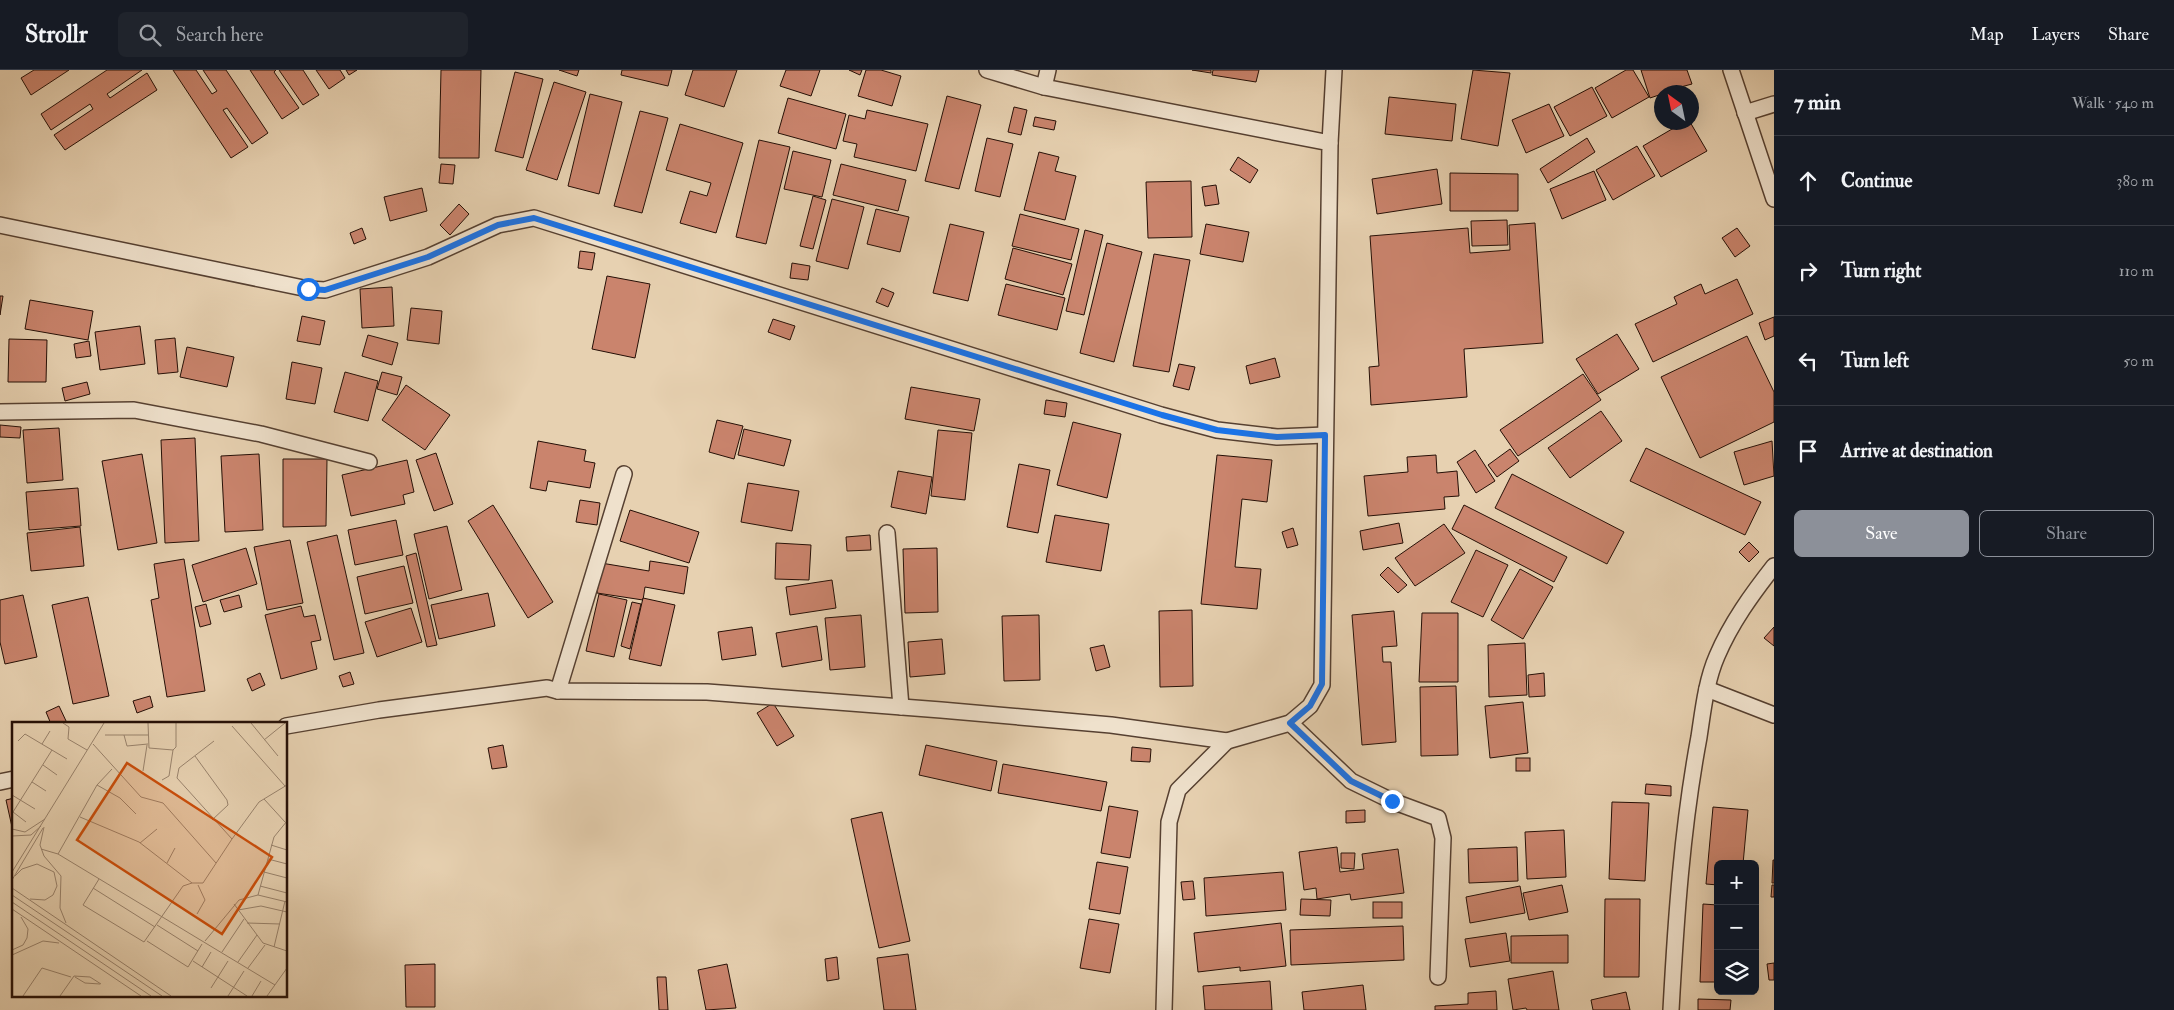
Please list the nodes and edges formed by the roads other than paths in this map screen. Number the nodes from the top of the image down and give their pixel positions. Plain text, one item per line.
1 (987, 70) edge
2 (1048, 70) edge
3 (1334, 70) edge
4 (1731, 70) edge
5 (1044, 87) junction
6 (1774, 104) edge
7 (1745, 113) junction
8 (1330, 142) junction
9 (1774, 199) edge
10 (0, 225) edge
11 (0, 412) edge
12 (1325, 435) junction
13 (369, 462) dead end
14 (624, 474) dead end
15 (887, 532) dead end
16 (1774, 566) edge
17 (1707, 689) junction
18 (558, 691) junction
19 (901, 707) junction
20 (1774, 715) edge
21 (1290, 723) junction
22 (288, 726) edge
23 (1227, 741) junction
24 (1438, 977) dead end
25 (1164, 1010) edge
26 (1671, 1010) edge

1 - 5 street
2 - 5 street
3 - 8 street
4 - 7 street
5 - 8 street
6 - 7 street
7 - 9 street
8 - 12 street
10 - 12 street
11 - 13 street
12 - 21 street
14 - 18 street
15 - 19 street
16 - 17 street
17 - 20 street
17 - 26 street
18 - 19 street
18 - 22 street
19 - 23 street
21 - 23 street
21 - 24 street
23 - 25 street

